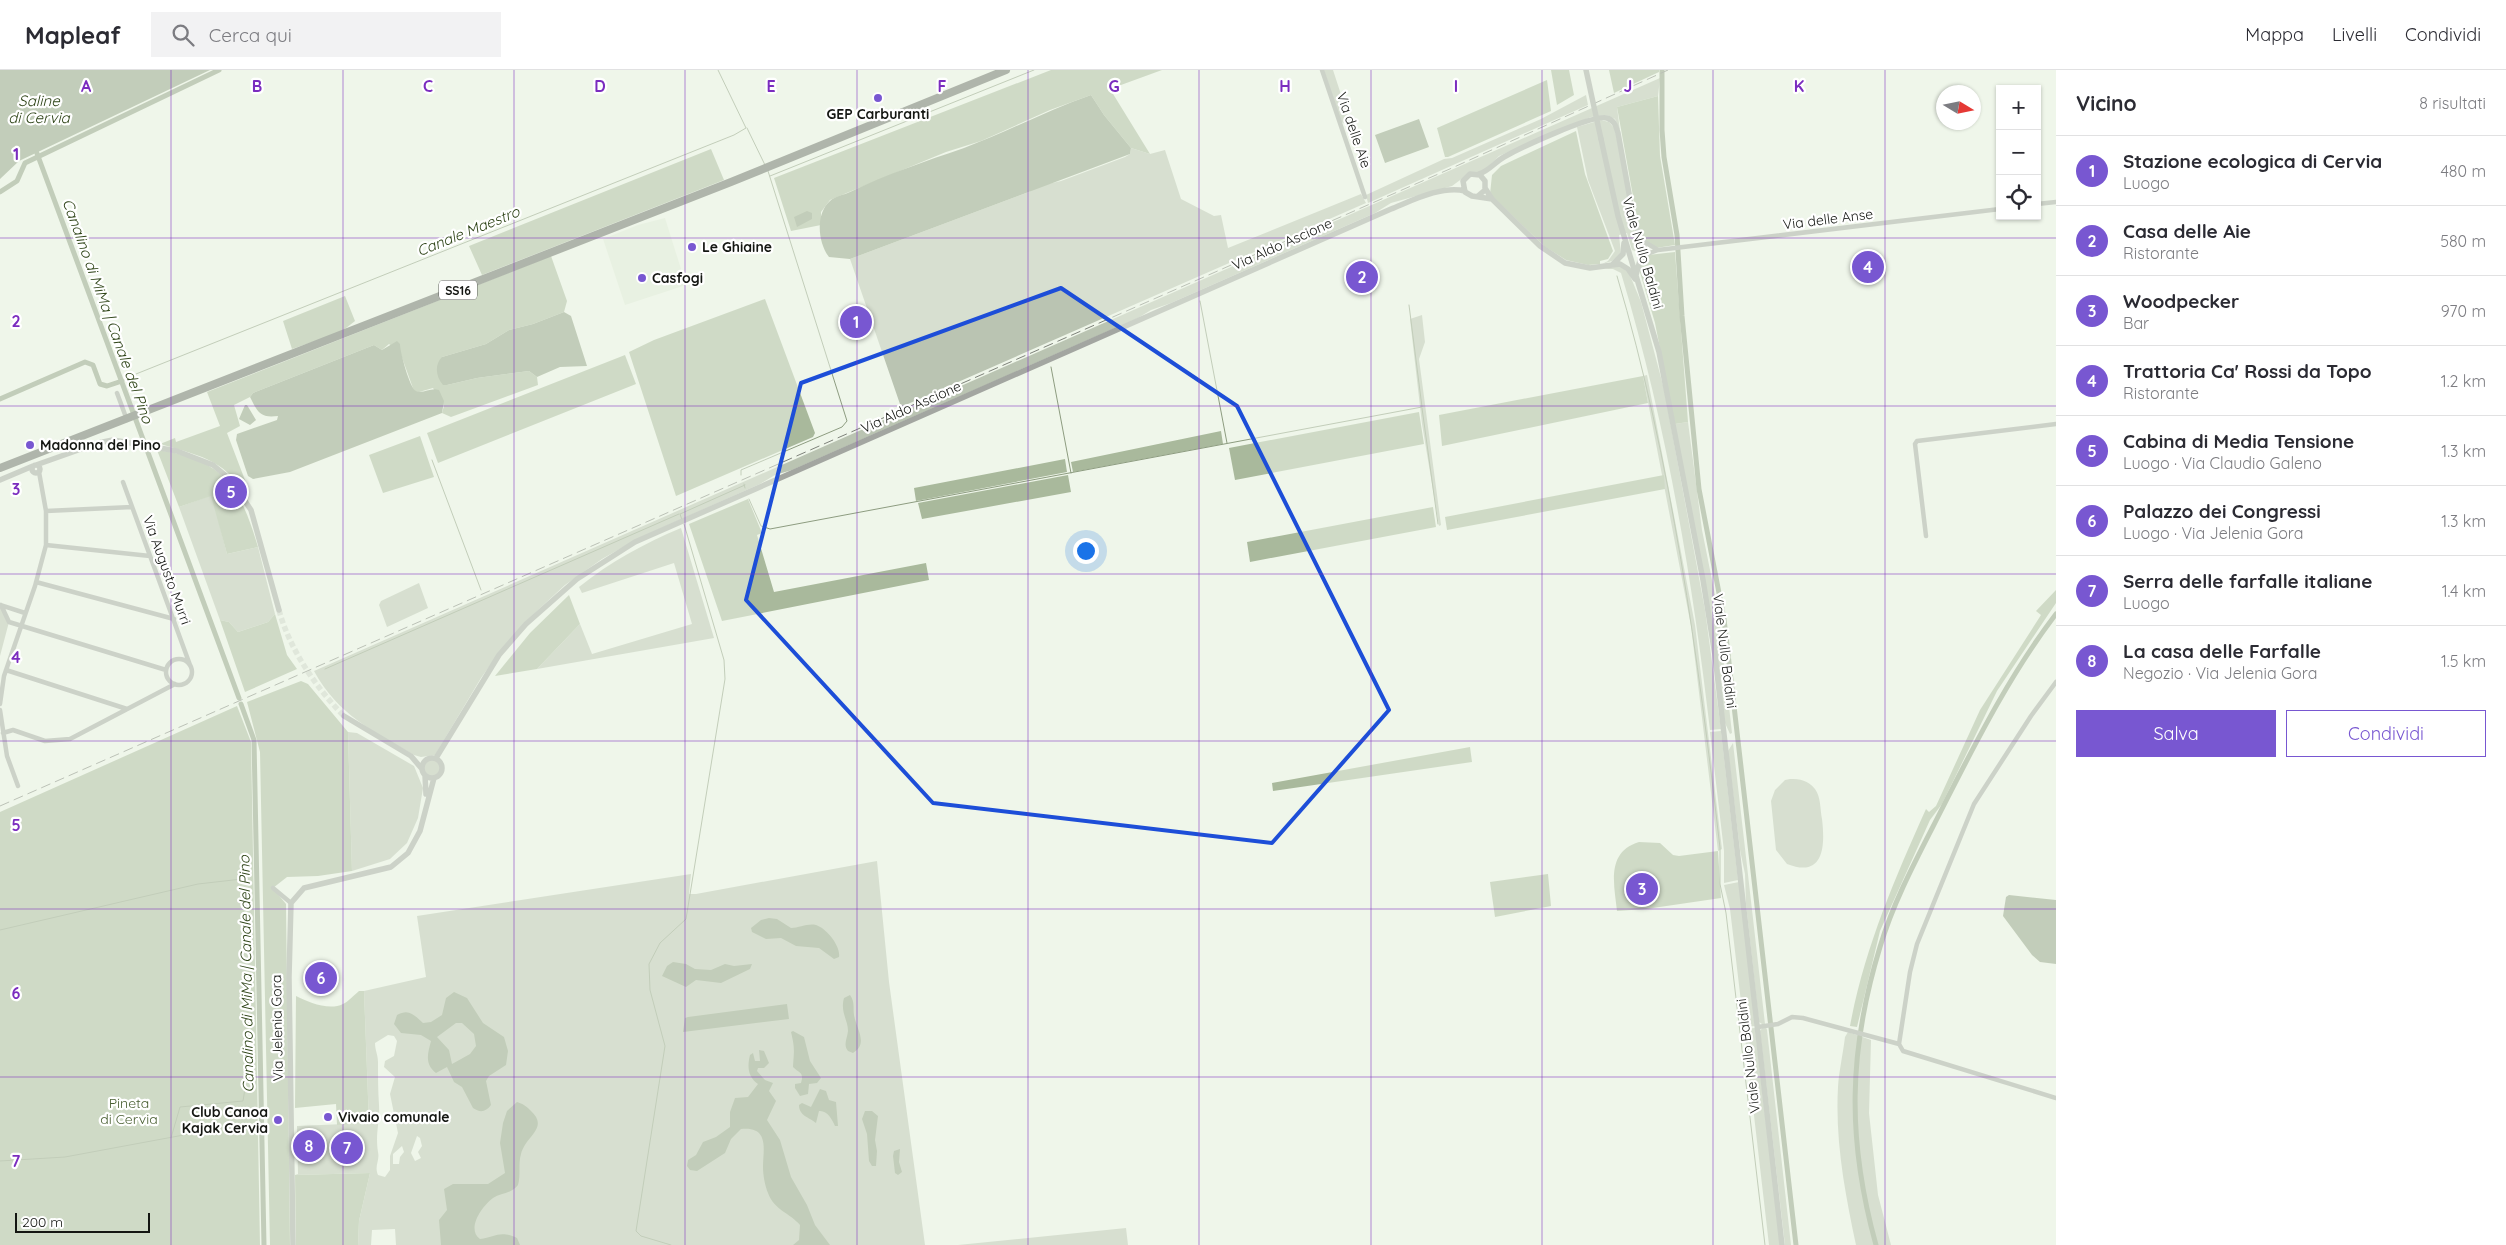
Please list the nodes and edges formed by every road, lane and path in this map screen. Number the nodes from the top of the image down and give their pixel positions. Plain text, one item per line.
1 (1006, 70) edge
2 (1322, 70) edge
3 (1586, 70) edge
4 (1491, 168) junction
5 (1479, 174) junction
6 (1463, 181) junction
7 (1486, 186) junction
8 (1450, 190) junction
9 (1465, 191) junction
10 (1478, 196) junction
11 (1365, 197) dead end
12 (1492, 199) junction
13 (2056, 202) edge
14 (2041, 204) edge
15 (1996, 209) edge
16 (1624, 238) junction
17 (1642, 240) junction
18 (1627, 248) junction
19 (1652, 250) junction
20 (1613, 264) junction
21 (1636, 275) junction
22 (1642, 292) junction
23 (117, 393) dead end
24 (128, 419) junction
25 (2056, 424) edge
26 (2, 468) edge
27 (36, 470) junction
28 (0, 480) edge
29 (123, 482) dead end
30 (132, 507) junction
31 (46, 511) junction
32 (1926, 536) dead end
33 (46, 544) junction
34 (150, 556) junction
35 (36, 582) junction
36 (0, 605) edge
37 (279, 610) tunnel mouth
38 (26, 613) junction
39 (174, 619) junction
40 (21, 626) junction
41 (190, 665) junction
42 (6, 670) junction
43 (166, 670) junction
44 (2056, 682) edge
45 (175, 684) junction
46 (0, 704) edge
47 (127, 708) junction
48 (0, 710) edge
49 (344, 716) tunnel mouth
50 (3, 733) junction
51 (449, 738) junction
52 (6, 756) junction
53 (411, 756) junction
54 (0, 757) edge
55 (436, 758) junction
56 (426, 760) junction
57 (442, 764) junction
58 (422, 768) junction
59 (425, 776) junction
60 (434, 778) junction
61 (18, 786) dead end
62 (426, 806) junction
63 (273, 888) dead end
64 (291, 902) junction
65 (1760, 1026) junction
66 (1899, 1044) junction
67 (2056, 1098) edge
68 (292, 1245) edge
69 (1782, 1245) edge

1 - 24 main road, SS16
2 - 11 street, Via delle Aie
3 - 16 street, Viale Nullo Baldini, bridge
4 - 5 street
4 - 7 street
4 - 17 street
5 - 6 street
5 - 7 street
6 - 8 street
6 - 9 street
7 - 10 street
7 - 12 street
8 - 9 street
8 - 51 street, Via Aldo Ascione
9 - 10 street
10 - 12 street
12 - 20 street
13 - 14 street
15 - 19 street, Via delle Anse
16 - 18 street, Viale Nullo Baldini
16 - 20 street
17 - 19 street
17 - 19 street
18 - 19 street
18 - 21 street, Viale Nullo Baldini
19 - 21 street
20 - 22 street
21 - 22 street, Viale Nullo Baldini
22 - 65 street, Viale Nullo Baldini
23 - 24 street
24 - 26 main road, SS16
25 - 32 street
27 - 28 street
27 - 31 street
27 - 37 street
29 - 30 street, Via Augusto Murri
30 - 31 street
30 - 34 street, Via Augusto Murri
31 - 33 street
33 - 34 street
33 - 35 street
34 - 39 street, Via Augusto Murri
35 - 38 street
35 - 39 street
36 - 38 street
36 - 40 street
38 - 40 street
39 - 41 street, Via Augusto Murri
40 - 42 street
40 - 43 street
41 - 43 street
41 - 45 street
42 - 46 street
42 - 47 street
43 - 45 street
44 - 66 street
45 - 47 street
47 - 50 street
48 - 50 street
49 - 53 street
50 - 52 street
51 - 55 street, Via Aldo Ascione
51 - 57 street, Via Aldo Ascione
52 - 54 street
52 - 61 street
53 - 56 street
53 - 58 street
55 - 56 street
55 - 57 street
56 - 58 street
57 - 60 street
58 - 59 street
59 - 60 street
59 - 62 street
60 - 62 street
62 - 64 street
63 - 64 street
64 - 68 street, Via Jelenia Gora
65 - 66 street
65 - 69 street, Viale Nullo Baldini
66 - 67 street

